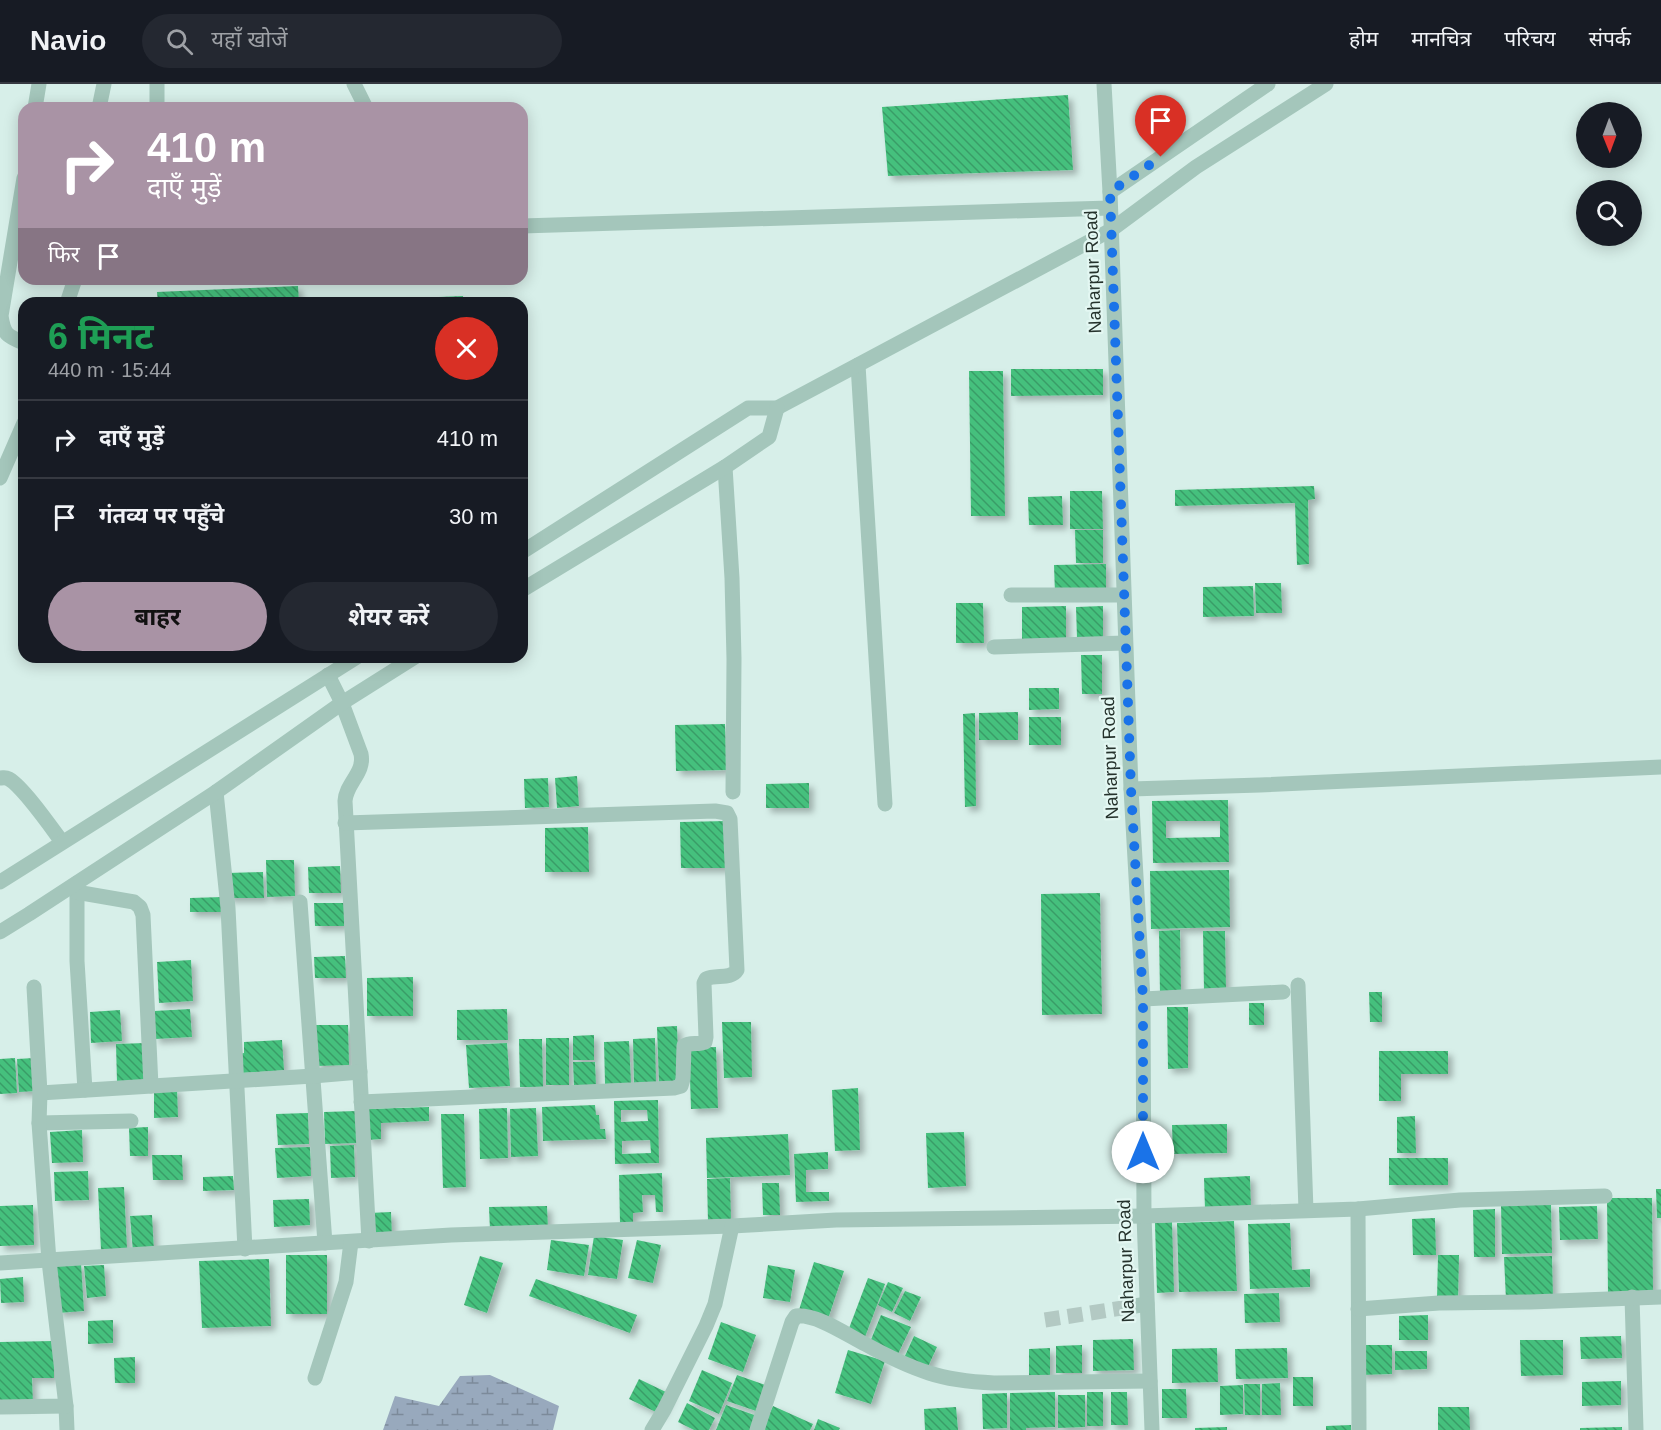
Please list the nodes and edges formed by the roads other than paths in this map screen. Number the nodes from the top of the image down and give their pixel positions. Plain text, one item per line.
1 (39, 84) edge
2 (104, 84) edge
3 (157, 84) edge
4 (354, 84) edge
5 (1104, 84) edge
6 (1268, 84) edge
7 (1326, 84) edge
8 (36, 102) edge
9 (100, 102) edge
10 (157, 102) edge
11 (363, 102) edge
12 (1110, 200) junction
13 (18, 202) edge
14 (528, 226) edge
15 (1111, 230) junction
16 (6, 249) edge
17 (18, 340) edge
18 (858, 365) junction
19 (777, 408) junction
20 (18, 437) edge
21 (725, 467) junction
22 (0, 478) edge
23 (528, 548) edge
24 (528, 586) edge
25 (1011, 595) dead end
26 (1123, 595) junction
27 (1125, 643) junction
28 (994, 647) dead end
29 (347, 663) edge
30 (405, 663) edge
31 (328, 675) junction
32 (342, 703) junction
33 (1661, 767) edge
34 (0, 778) edge
35 (1131, 789) junction
36 (216, 792) junction
37 (733, 792) dead end
38 (885, 804) dead end
39 (345, 823) junction
40 (62, 842) junction
41 (0, 882) edge
42 (76, 888) junction
43 (300, 902) dead end
44 (0, 932) edge
45 (1298, 985) dead end
46 (34, 987) dead end
47 (1283, 992) dead end
48 (1143, 999) junction
49 (360, 1072) junction
50 (313, 1076) junction
51 (237, 1081) junction
52 (151, 1086) junction
53 (85, 1090) junction
54 (40, 1093) junction
55 (361, 1102) junction
56 (131, 1120) dead end
57 (39, 1123) junction
58 (1605, 1196) dead end
59 (1358, 1209) junction
60 (1306, 1210) junction
61 (1144, 1216) junction
62 (732, 1226) junction
63 (369, 1240) junction
64 (351, 1242) junction
65 (325, 1243) junction
66 (245, 1249) junction
67 (48, 1261) junction
68 (0, 1263) edge
69 (1632, 1297) junction
70 (1661, 1297) edge
71 (1147, 1304) junction
72 (1129, 1307) tunnel mouth
73 (1358, 1308) junction
74 (315, 1378) dead end
75 (1150, 1381) junction
76 (66, 1406) junction
77 (0, 1407) edge
78 (67, 1430) edge
79 (652, 1430) edge
80 (757, 1430) edge
81 (1152, 1430) edge
82 (1359, 1430) edge
83 (1636, 1430) edge

1 - 8 street
2 - 9 street
3 - 10 street
4 - 11 street
5 - 12 street, Naharpur Road
6 - 12 street
7 - 15 street
12 - 14 street
12 - 15 street, Naharpur Road
13 - 16 street
15 - 18 street
15 - 26 street, Naharpur Road
16 - 17 street
18 - 19 street
18 - 38 street
19 - 21 street
19 - 23 street
20 - 22 street
21 - 24 street
21 - 37 street
25 - 26 street
26 - 27 street, Naharpur Road
27 - 28 street
27 - 35 street, Naharpur Road
29 - 31 street
30 - 32 street
31 - 32 street
31 - 40 street
32 - 36 street
32 - 39 street
33 - 35 street
34 - 40 street
35 - 48 street, Naharpur Road
36 - 42 street
36 - 51 street
39 - 49 street
39 - 55 street
40 - 41 street
42 - 44 street
42 - 52 street
42 - 53 street
43 - 50 street
45 - 60 street
46 - 54 street
47 - 48 street
48 - 61 street, Naharpur Road
49 - 50 street
49 - 55 street
50 - 51 street
50 - 65 street
51 - 52 street
51 - 66 street
52 - 53 street
53 - 54 street
54 - 57 street
55 - 63 street
56 - 57 street
57 - 67 street
58 - 59 street
59 - 60 street
59 - 73 street
60 - 61 street
61 - 62 street
61 - 71 street, Naharpur Road
62 - 63 street
62 - 79 street
63 - 64 street
64 - 65 street
64 - 74 street
65 - 66 street
66 - 67 street
67 - 68 street
67 - 76 street
69 - 70 street
69 - 73 street
69 - 83 street
71 - 72 street
71 - 75 street, Naharpur Road
73 - 82 street
75 - 80 street
75 - 81 street, Naharpur Road
76 - 77 street
76 - 78 street

